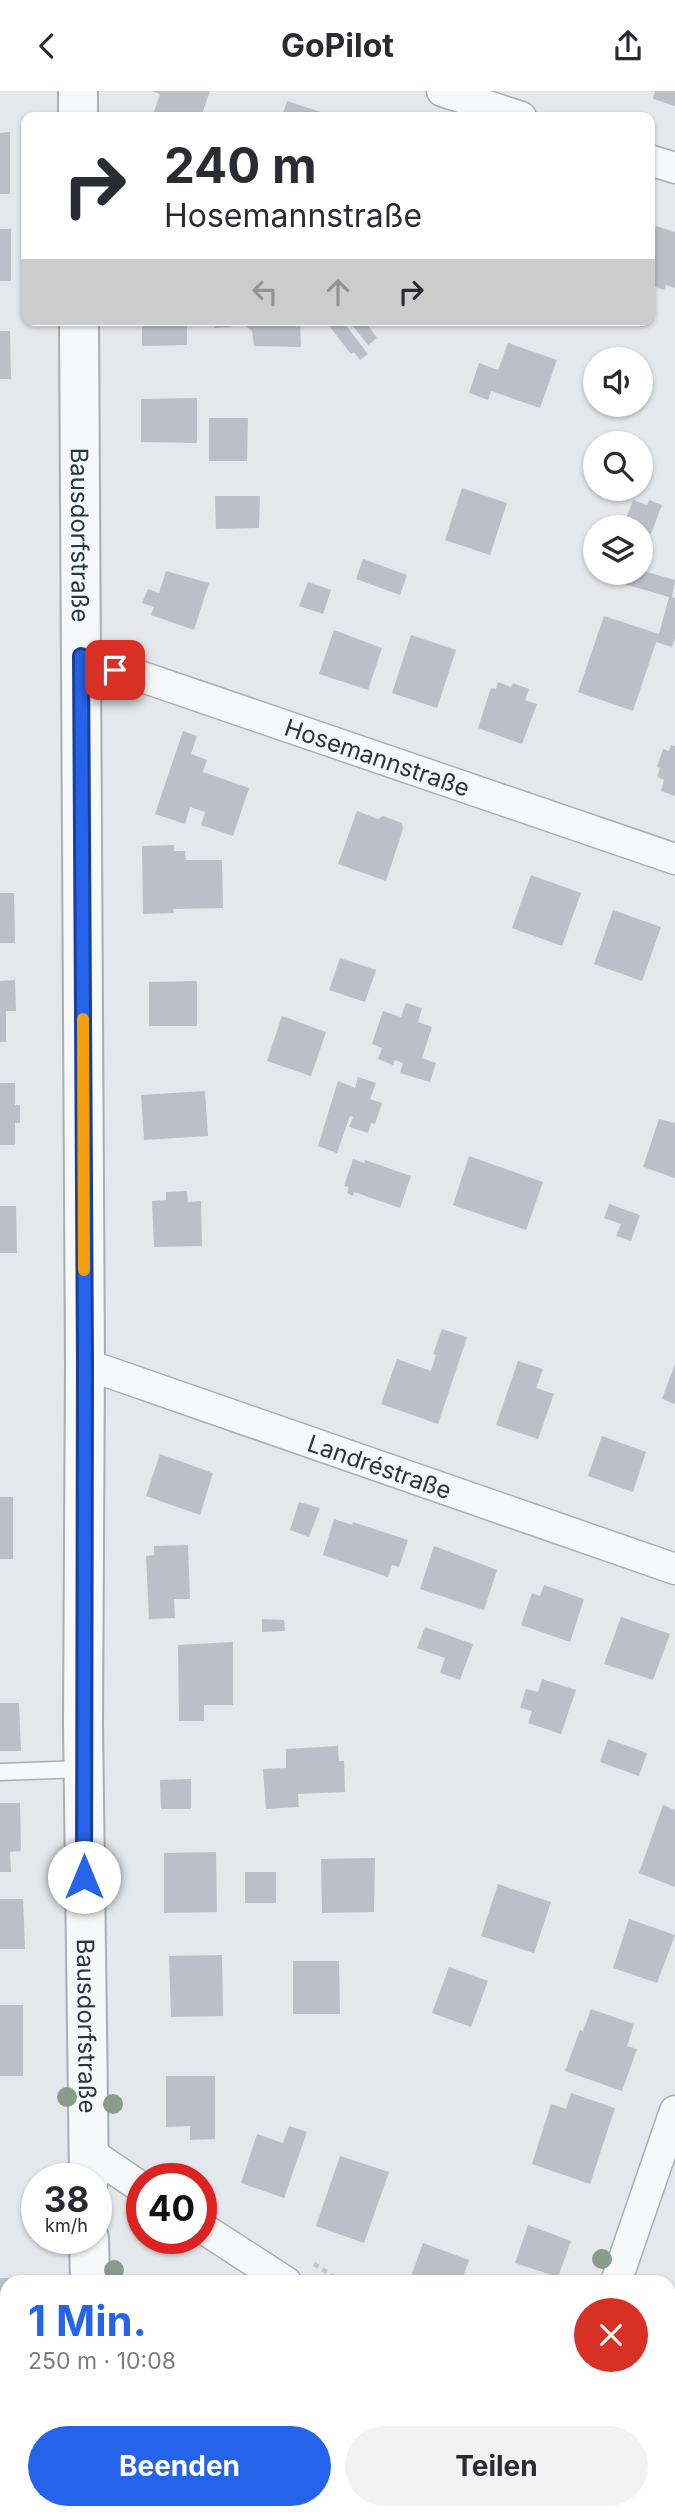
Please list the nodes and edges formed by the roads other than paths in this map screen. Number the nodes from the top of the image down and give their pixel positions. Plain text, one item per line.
1 (78, 91) edge
2 (442, 91) edge
3 (78, 112) edge
4 (506, 112) edge
5 (655, 162) edge
6 (675, 168) edge
7 (79, 326) edge
8 (81, 656) junction
9 (675, 859) edge
10 (85, 1364) junction
11 (675, 1569) edge
12 (83, 1769) junction
13 (0, 1772) edge
14 (675, 2111) edge
15 (89, 2163) edge
16 (217, 2237) edge
17 (89, 2254) edge
18 (90, 2275) edge
19 (275, 2275) edge
20 (618, 2275) edge

1 - 3 street
2 - 4 street
5 - 6 street
7 - 8 street, Bausdorfstraße
8 - 9 street, Hosemannstraße
8 - 10 street, Bausdorfstraße
10 - 11 street, Landréstraße
10 - 12 street, Bausdorfstraße
12 - 13 lane
12 - 15 street, Bausdorfstraße
14 - 20 street
16 - 19 street
17 - 18 street

